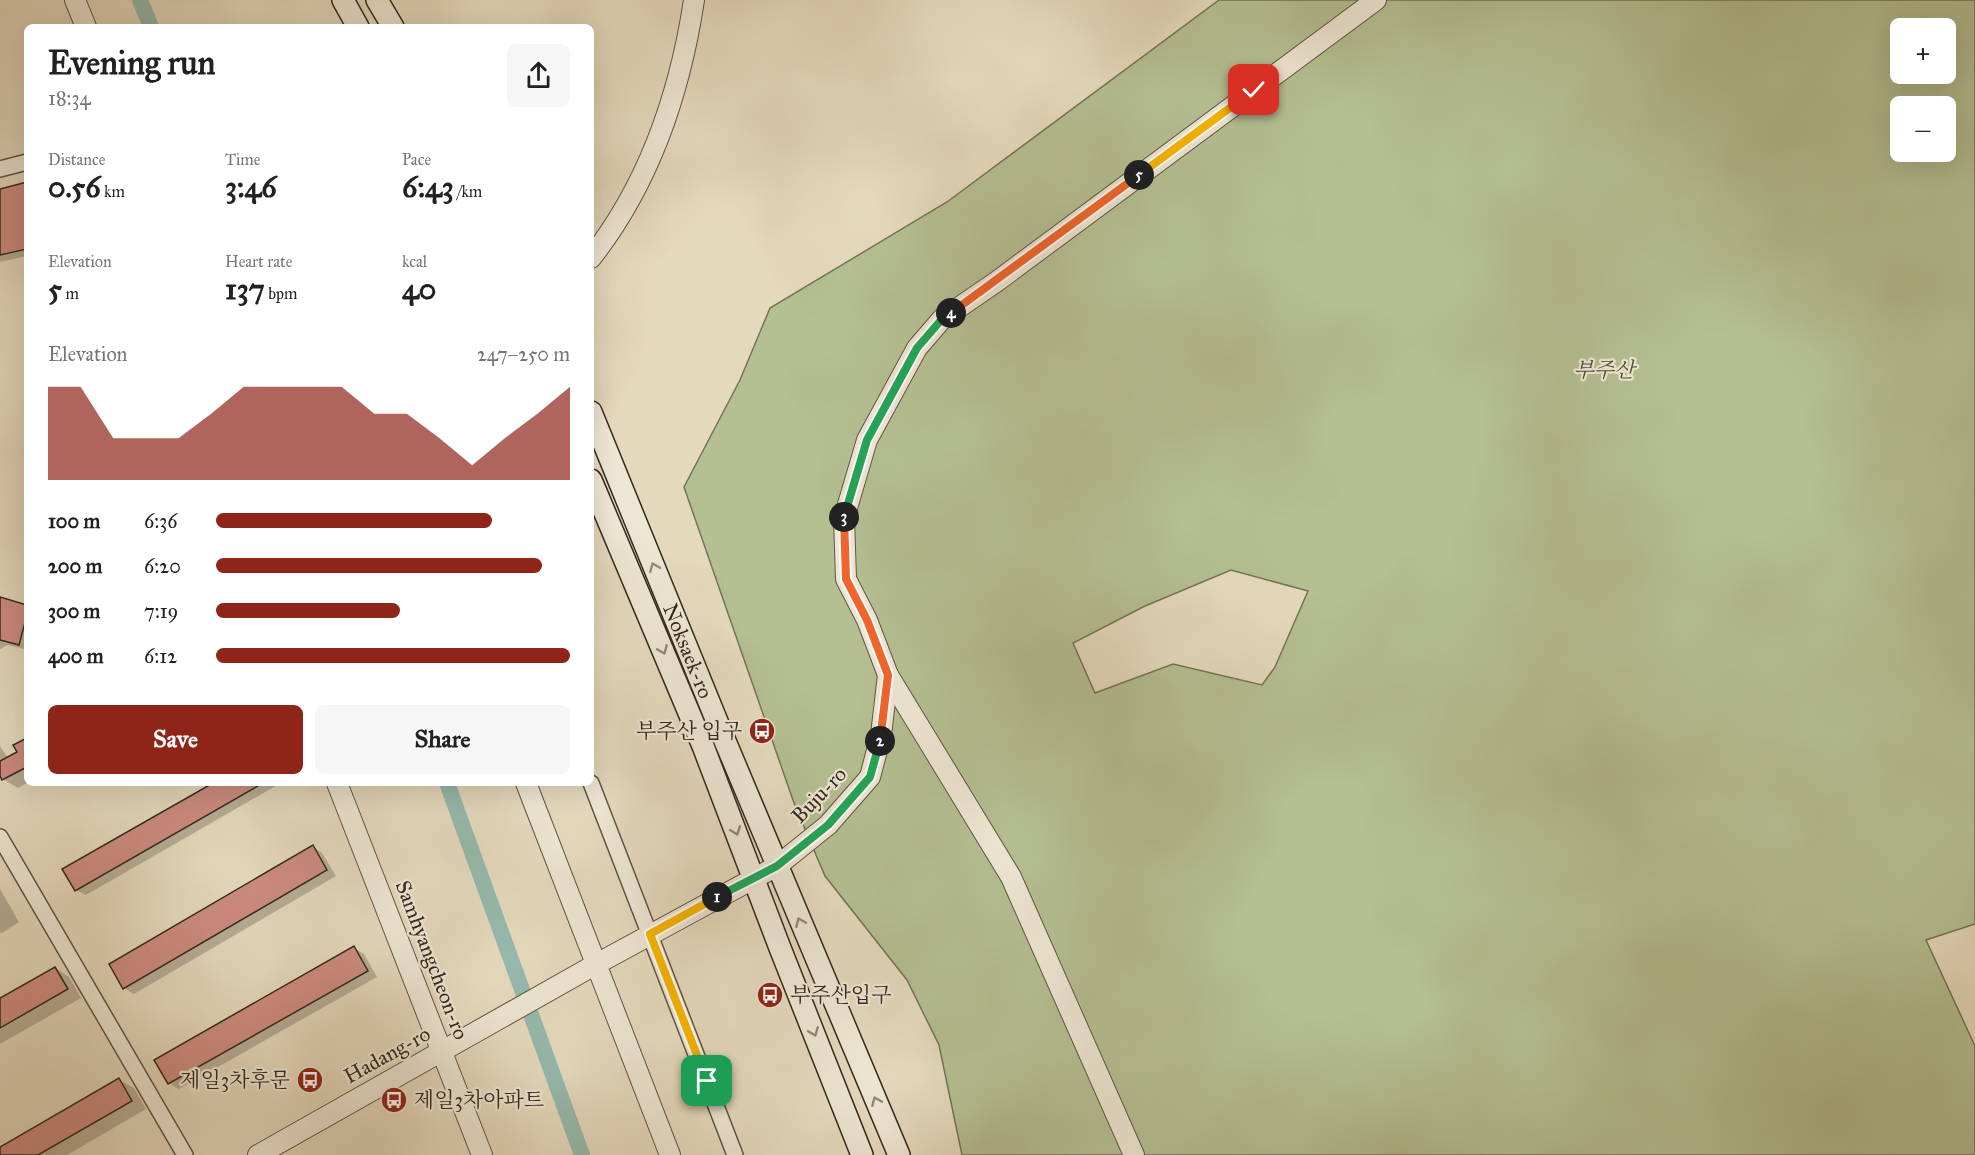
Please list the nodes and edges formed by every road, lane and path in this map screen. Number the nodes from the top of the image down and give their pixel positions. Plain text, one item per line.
1 (75, 0) edge
2 (343, 0) edge
3 (377, 0) edge
4 (694, 0) edge
5 (1376, 0) edge
6 (85, 24) edge
7 (356, 24) edge
8 (391, 24) edge
9 (24, 163) edge
10 (0, 169) edge
11 (594, 254) edge
12 (594, 419) edge
13 (594, 487) edge
14 (888, 675) junction
15 (338, 786) edge
16 (527, 786) edge
17 (592, 786) edge
18 (0, 837) edge
19 (777, 866) junction
20 (753, 877) junction
21 (650, 934) junction
22 (594, 965) junction
23 (442, 1052) junction
24 (185, 1155) edge
25 (258, 1155) edge
26 (482, 1155) edge
27 (670, 1155) edge
28 (735, 1155) edge
29 (862, 1155) edge
30 (899, 1155) edge
31 (1134, 1155) edge

1 - 6 street
2 - 7 main road
3 - 8 main road
4 - 11 street
5 - 14 street
9 - 10 street
19 -> 12 main road, Noksaek-ro
13 -> 20 main road, Noksaek-ro
14 - 19 street, Buju-ro
14 - 31 street
15 - 23 street, Samhyangcheon-ro
16 - 22 street
17 - 21 street
18 - 24 street
19 - 20 street
30 -> 19 main road, Noksaek-ro
20 - 21 street
20 -> 29 main road, Noksaek-ro
21 - 22 street
21 - 28 street
22 - 23 street, Hadang-ro
22 - 27 street
23 - 25 street, Hadang-ro
23 - 26 street, Samhyangcheon-ro

